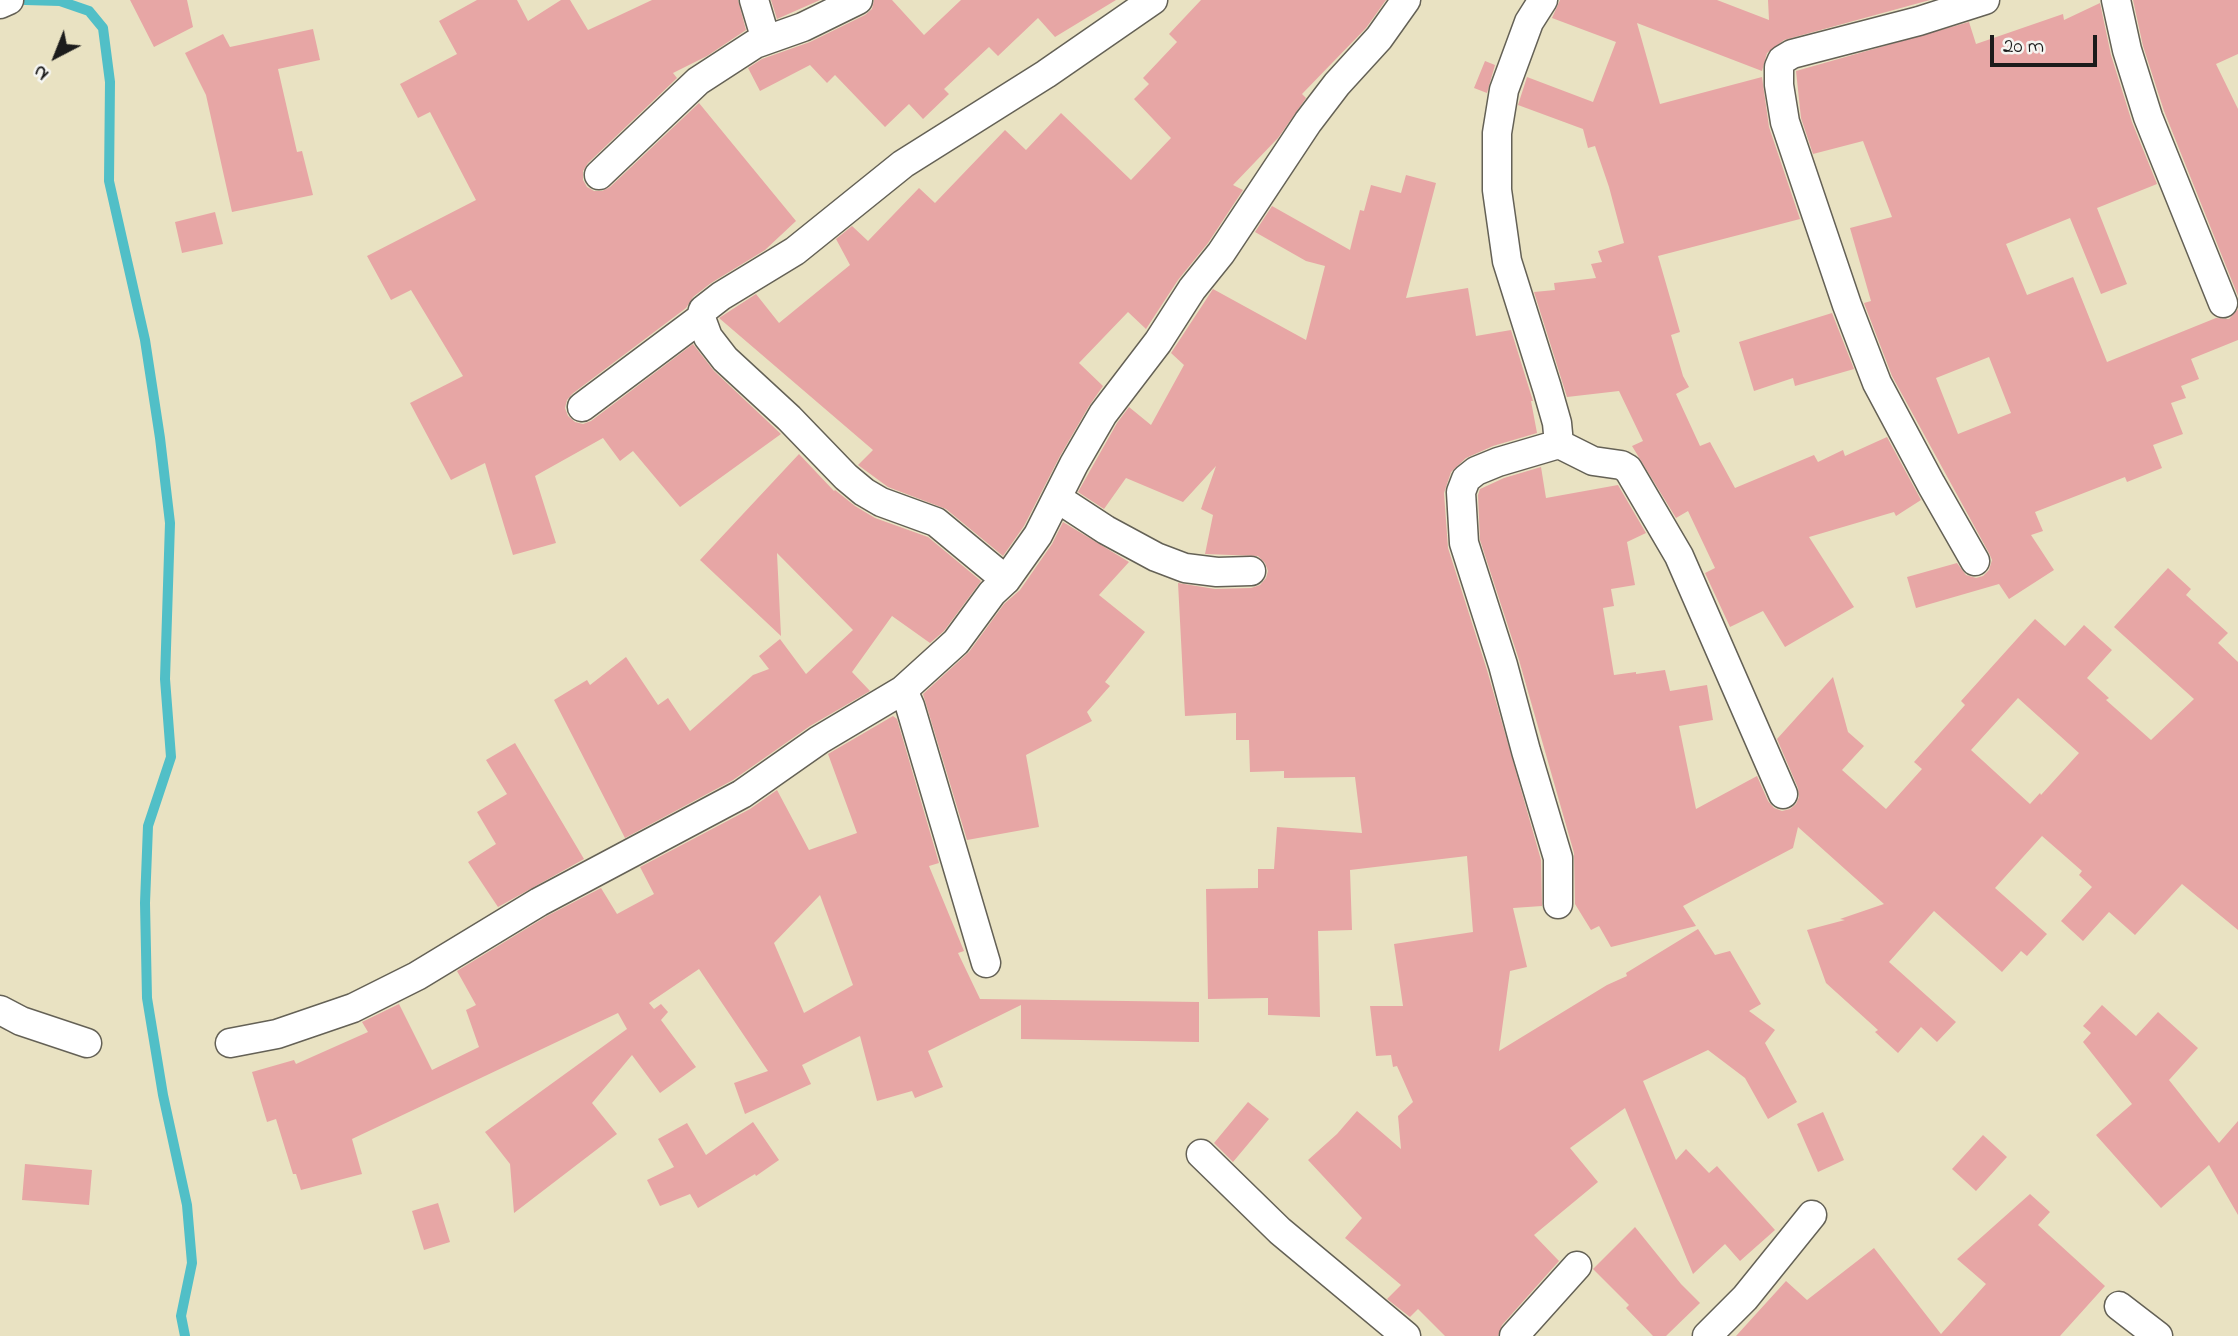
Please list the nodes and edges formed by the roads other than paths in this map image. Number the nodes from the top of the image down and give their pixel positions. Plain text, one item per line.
1 (9, 0) edge
2 (754, 0) edge
3 (858, 0) edge
4 (1153, 0) edge
5 (1406, 0) edge
6 (1543, 0) edge
7 (1985, 0) edge
8 (2116, 0) edge
9 (0, 4) edge
10 (766, 40) junction
11 (599, 175) dead end
12 (2223, 303) dead end
13 (701, 318) junction
14 (582, 407) dead end
15 (1559, 444) junction
16 (1057, 498) junction
17 (1975, 561) dead end
18 (1251, 571) dead end
19 (1006, 580) junction
20 (903, 690) junction
21 (1783, 793) dead end
22 (1558, 904) dead end
23 (986, 963) dead end
24 (0, 1010) edge
25 (87, 1043) dead end
26 (230, 1043) dead end
27 (1201, 1154) dead end
28 (1812, 1215) dead end
29 (1577, 1266) dead end
30 (2119, 1306) dead end
31 (1406, 1336) edge
32 (1514, 1336) edge
33 (1707, 1336) edge
34 (2158, 1336) edge

1 - 9 street
2 - 10 street
3 - 10 street
4 - 13 street
5 - 16 street
6 - 15 street
7 - 17 street
8 - 12 street
10 - 11 street
13 - 14 street
13 - 19 street
15 - 21 street
15 - 22 street
16 - 18 street
16 - 19 street
19 - 20 street
20 - 23 street
20 - 26 street
24 - 25 street
27 - 31 street
28 - 33 street
29 - 32 street
30 - 34 street

